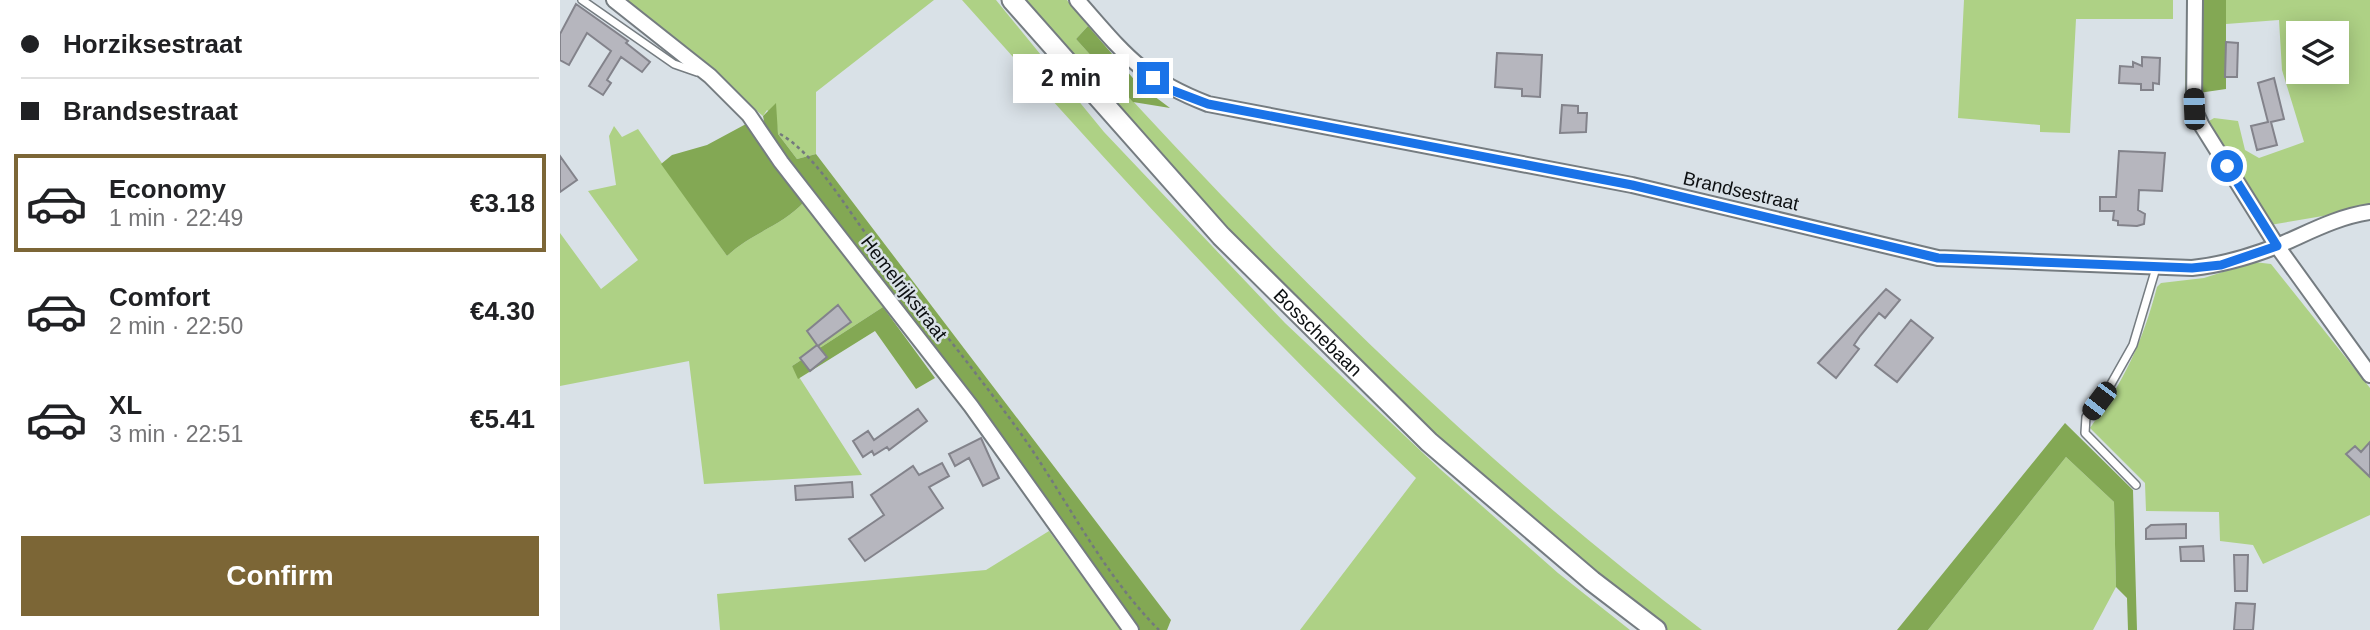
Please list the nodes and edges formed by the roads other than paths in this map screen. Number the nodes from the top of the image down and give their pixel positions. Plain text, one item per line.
1 (582, 0) edge
2 (614, 0) edge
3 (1012, 0) edge
4 (1077, 0) edge
5 (2195, 0) edge
6 (710, 76) junction
7 (2370, 212) edge
8 (2277, 246) junction
9 (2156, 268) junction
10 (2369, 374) edge
11 (2136, 485) dead end
12 (1131, 630) edge
13 (1656, 630) edge

1 - 6 lane
2 - 6 street, Hemelrijkstraat
3 - 13 main road, Bosschebaan
4 - 9 street, Brandsestraat
5 - 8 street
6 - 12 street, Hemelrijkstraat
7 - 8 street, Brandsestraat
8 - 9 street, Brandsestraat
8 - 10 street
9 - 11 lane

